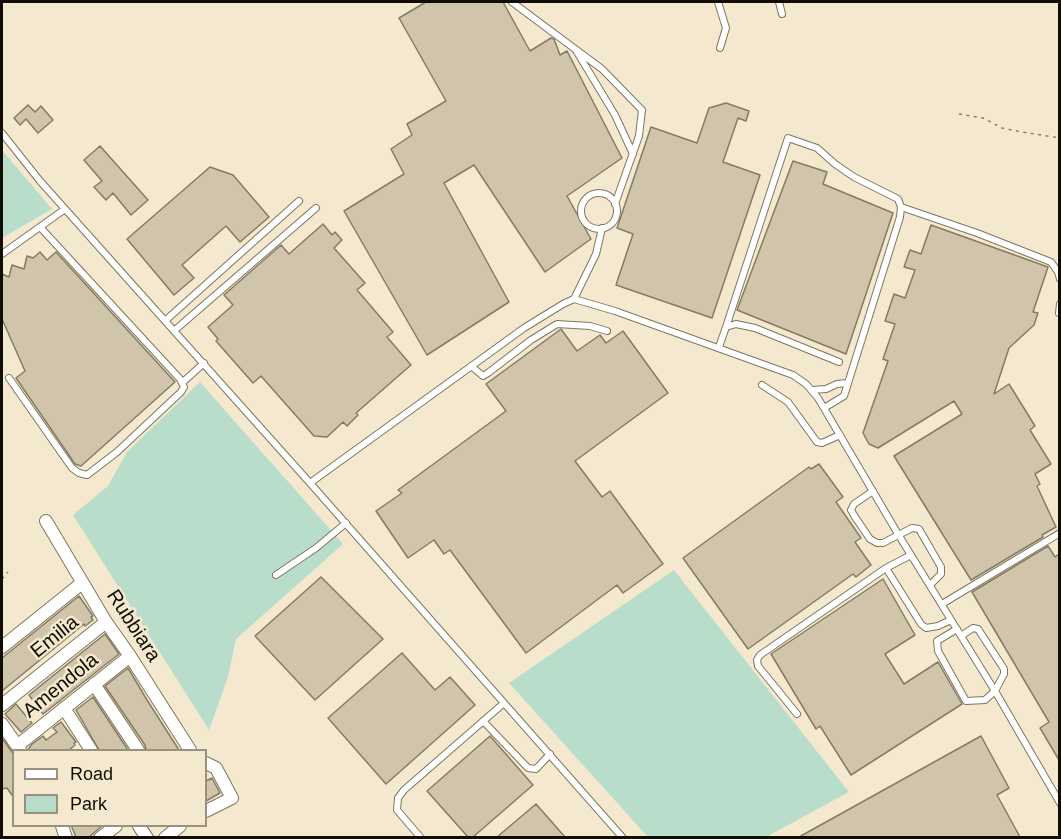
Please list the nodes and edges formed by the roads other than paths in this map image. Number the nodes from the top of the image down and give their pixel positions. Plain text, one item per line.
1 (512, 2) edge
2 (718, 2) edge
3 (778, 2) edge
4 (782, 14) dead end
5 (720, 48) dead end
6 (576, 49) junction
7 (2, 133) edge
8 (633, 154) junction
9 (299, 201) dead end
10 (615, 204) junction
11 (902, 207) junction
12 (65, 208) junction
13 (316, 208) dead end
14 (40, 227) junction
15 (602, 228) junction
16 (2, 254) edge
17 (1059, 279) edge
18 (574, 299) junction
19 (1059, 304) edge
20 (1059, 313) edge
21 (166, 320) junction
22 (726, 327) junction
23 (175, 330) junction
24 (608, 331) dead end
25 (719, 347) junction
26 (839, 362) dead end
27 (204, 363) junction
28 (471, 366) junction
29 (9, 378) dead end
30 (183, 382) junction
31 (847, 383) junction
32 (762, 386) dead end
33 (812, 390) junction
34 (824, 408) junction
35 (840, 435) junction
36 (310, 483) junction
37 (873, 491) junction
38 (46, 521) dead end
39 (346, 523) junction
40 (1059, 533) edge
41 (898, 534) junction
42 (911, 555) junction
43 (886, 568) junction
44 (276, 575) dead end
45 (82, 583) junction
46 (930, 585) junction
47 (942, 604) junction
48 (951, 620) junction
49 (106, 622) junction
50 (957, 629) junction
51 (962, 636) junction
52 (2, 647) edge
53 (130, 656) junction
54 (94, 684) junction
55 (995, 691) junction
56 (504, 703) junction
57 (2, 705) edge
58 (64, 708) junction
59 (797, 714) dead end
60 (483, 721) junction
61 (2, 724) edge
62 (18, 748) edge
63 (85, 748) edge
64 (137, 749) edge
65 (189, 749) edge
66 (550, 754) junction
67 (207, 764) edge
68 (1059, 803) edge
69 (207, 810) edge
70 (113, 827) edge
71 (178, 827) edge
72 (100, 837) edge
73 (165, 837) edge
74 (421, 837) edge
75 (623, 837) edge

1 - 6 lane
2 - 5 lane
3 - 4 lane
6 - 8 lane
6 - 8 lane
7 - 12 lane
8 - 10 lane
9 - 21 lane
10 - 15 lane
10 - 15 lane
11 - 17 lane
11 - 22 lane
11 - 31 lane
12 - 14 lane
12 - 21 lane
13 - 23 lane
14 - 16 lane
14 - 30 lane
15 - 18 lane
18 - 25 lane
18 - 28 lane
19 - 20 lane
21 - 23 lane
22 - 25 lane
22 - 26 lane
23 - 27 lane
24 - 28 lane
25 - 33 lane
27 - 30 lane
27 - 36 lane
28 - 36 lane
29 - 30 lane
31 - 33 lane
31 - 34 lane
32 - 35 lane
33 - 34 lane
34 - 35 lane
35 - 37 lane
36 - 39 lane
37 - 41 lane
37 - 41 lane
38 - 45 street, Rubbiara
39 - 44 lane
39 - 56 lane
40 - 47 lane
41 - 42 lane
41 - 46 lane
42 - 43 lane
42 - 46 lane
43 - 48 lane
43 - 59 lane
45 - 49 street, Rubbiara
45 - 52 street
46 - 47 lane
47 - 48 lane
48 - 50 lane
49 - 53 street, Rubbiara
49 - 57 street, Emilia
50 - 51 lane
50 - 55 lane
51 - 55 lane
51 - 55 lane
53 - 54 street, Amendola
53 - 65 street, Rubbiara
54 - 58 street, Amendola
54 - 64 street
55 - 68 lane
56 - 60 lane
56 - 66 lane
58 - 62 street, Amendola
58 - 63 street
60 - 66 lane
60 - 74 lane
61 - 62 street
66 - 75 lane
67 - 69 street
70 - 72 street
71 - 73 street

